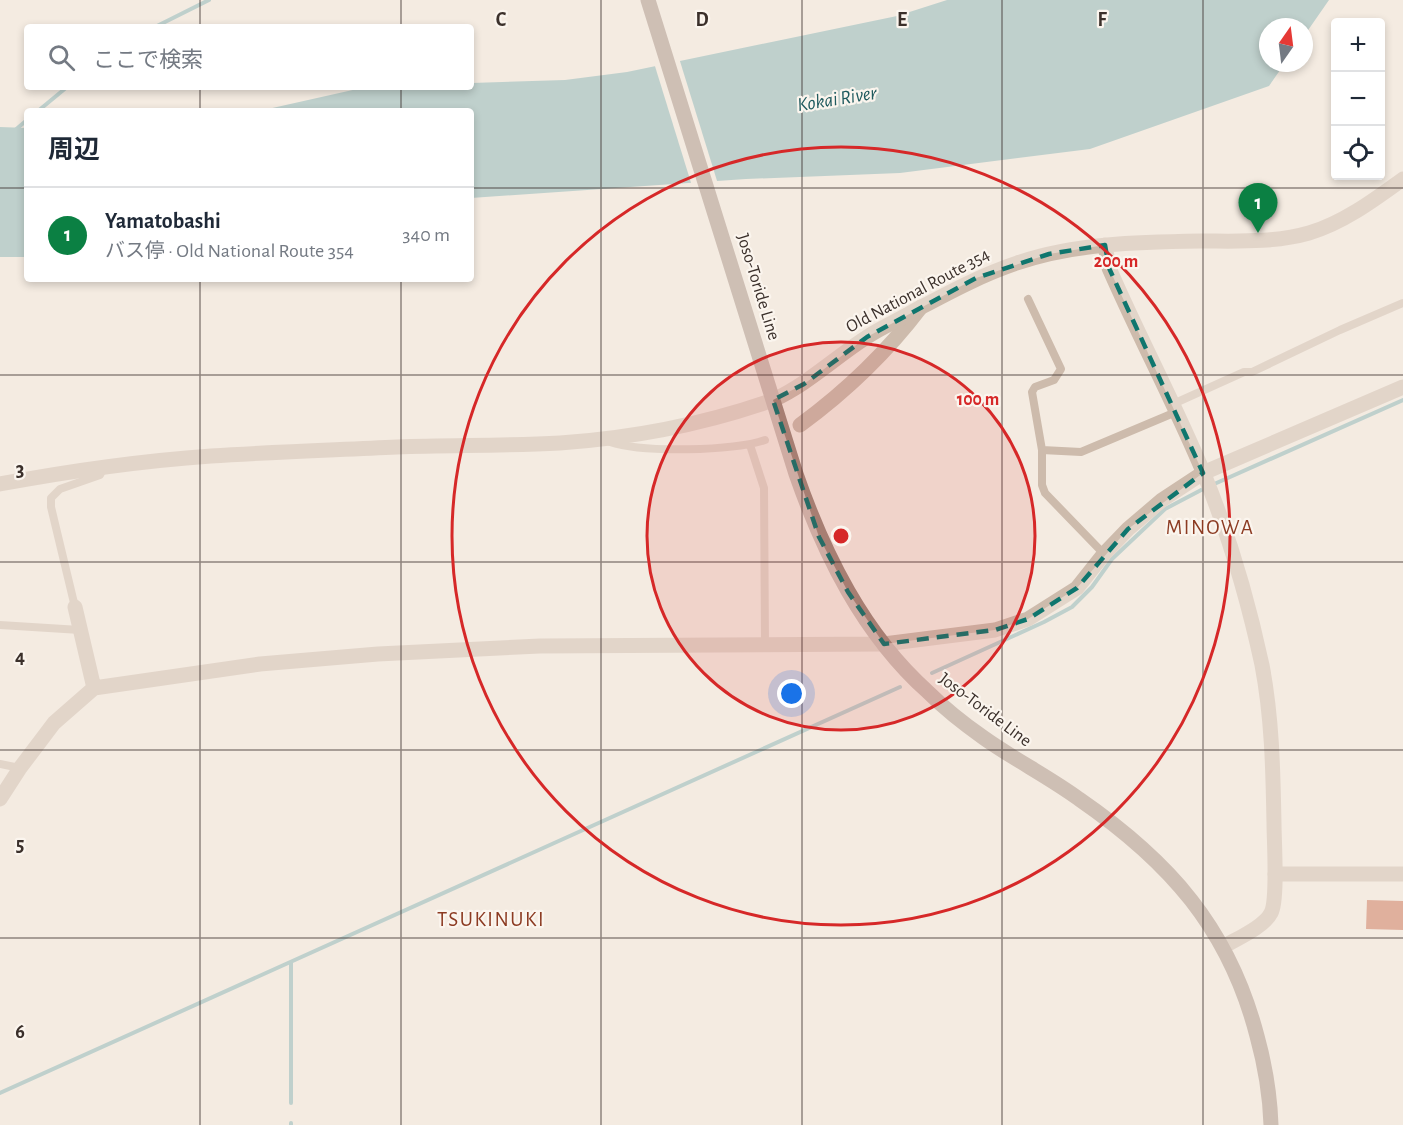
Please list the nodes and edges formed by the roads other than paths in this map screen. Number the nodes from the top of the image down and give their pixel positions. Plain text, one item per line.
1 (648, 0) edge
2 (1403, 180) edge
3 (1105, 245) junction
4 (1028, 299) dead end
5 (1403, 303) edge
6 (921, 307) junction
7 (1403, 387) edge
8 (773, 400) junction
9 (1175, 408) junction
10 (800, 425) dead end
11 (599, 439) junction
12 (765, 440) dead end
13 (750, 445) junction
14 (1042, 450) junction
15 (104, 468) junction
16 (1204, 476) junction
17 (0, 484) edge
18 (1104, 555) junction
19 (75, 607) joint
20 (0, 625) edge
21 (80, 630) junction
22 (765, 644) junction
23 (884, 644) junction
24 (94, 688) junction
25 (0, 764) edge
26 (20, 768) junction
27 (0, 799) edge
28 (1275, 874) junction
29 (1403, 874) edge
30 (1223, 946) junction
31 (1271, 1125) edge

1 - 8 main road, Joso-Toride Line
2 - 3 street, Old National Route 354
3 - 6 street, Old National Route 354
3 - 9 street
4 - 14 lane
5 - 9 lane
6 - 8 street, Old National Route 354
6 - 10 street
7 - 16 street
8 - 11 street, Old National Route 354
8 - 23 main road, Joso-Toride Line
9 - 14 lane
9 - 16 street
11 - 13 lane
11 - 15 street, Old National Route 354
12 - 13 lane
13 - 22 lane
14 - 18 lane
15 - 17 street, Old National Route 354
15 - 19 lane
16 - 18 street
16 - 28 street
18 - 23 street
19 - 21 street
20 - 21 lane
21 - 24 street
22 - 23 street
22 - 24 street
23 - 30 main road, Joso-Toride Line
24 - 26 street
25 - 26 lane
26 - 27 street
28 - 29 street
28 - 30 street
30 - 31 main road, Joso-Toride Line

